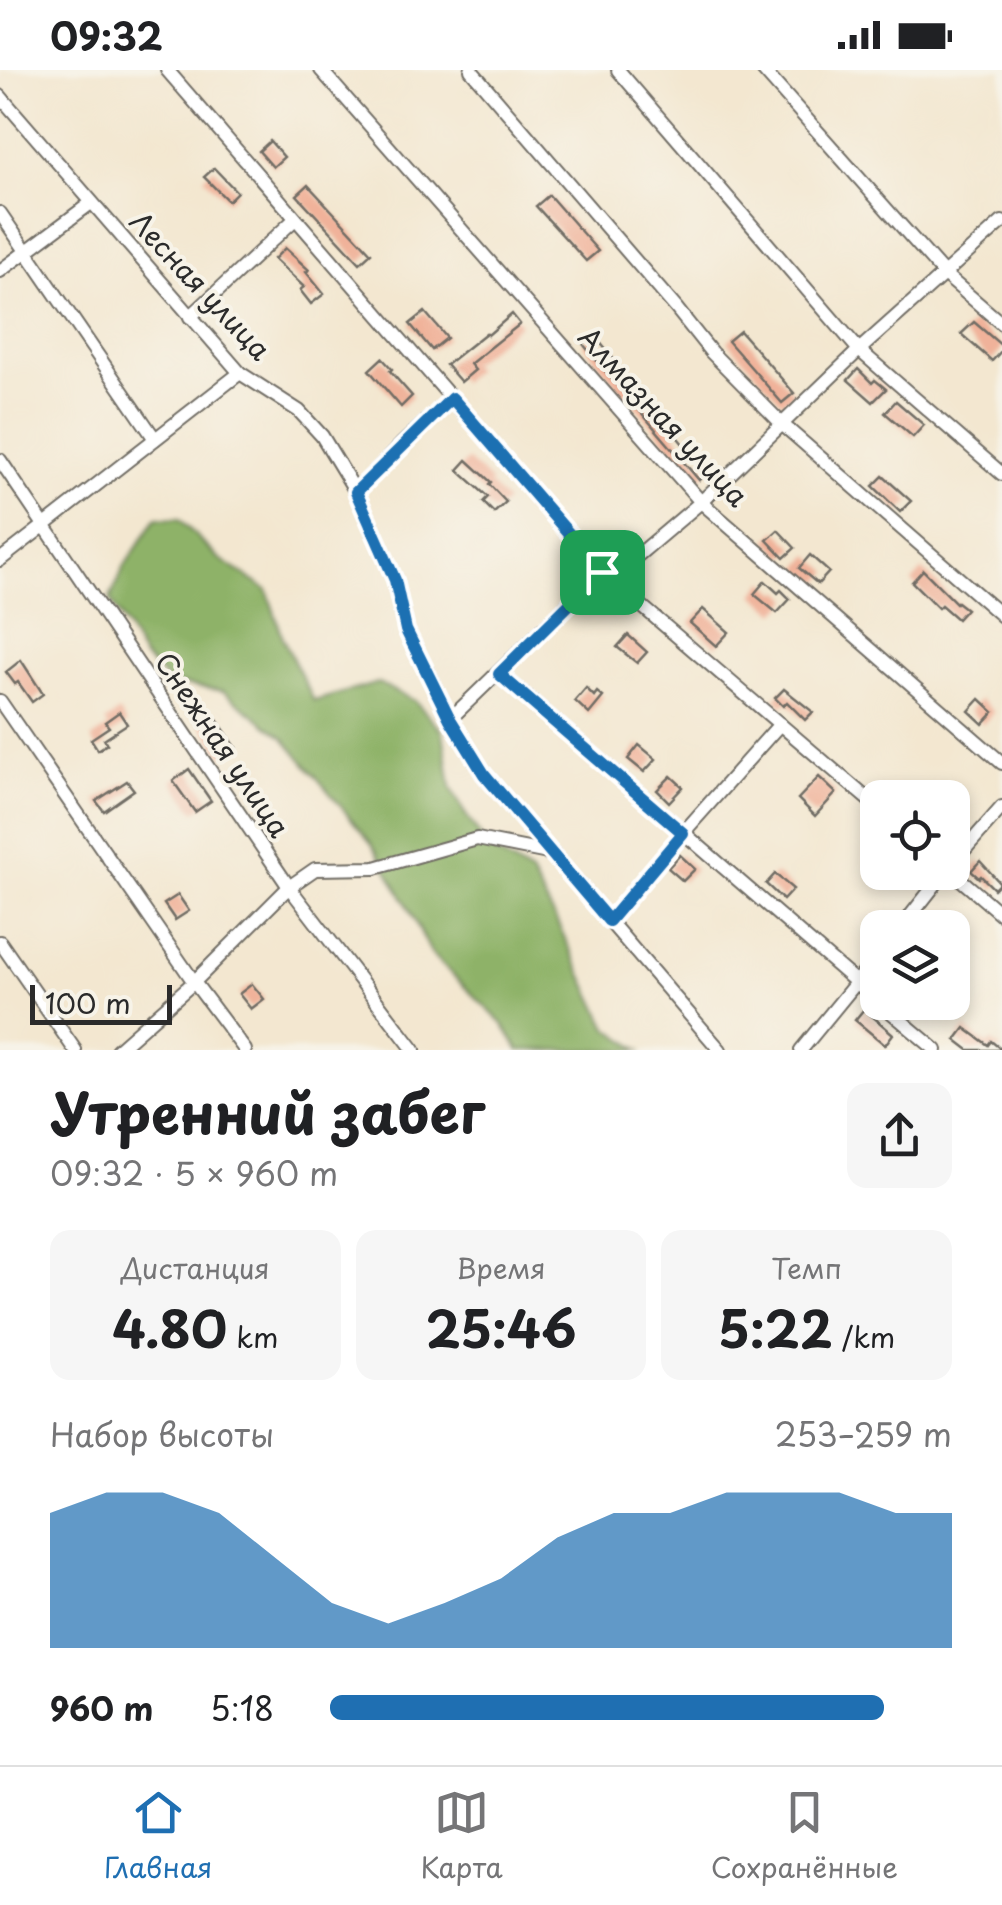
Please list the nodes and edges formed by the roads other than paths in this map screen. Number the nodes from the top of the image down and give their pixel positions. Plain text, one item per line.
1 (167, 70) edge
2 (322, 70) edge
3 (471, 70) edge
4 (618, 70) edge
5 (763, 70) edge
6 (0, 96) edge
7 (92, 203) junction
8 (0, 213) edge
9 (295, 219) junction
10 (1002, 222) edge
11 (26, 251) junction
12 (0, 271) edge
13 (944, 274) junction
14 (190, 317) junction
15 (1002, 324) edge
16 (859, 350) junction
17 (240, 373) junction
18 (452, 398) junction
19 (783, 425) junction
20 (155, 439) junction
21 (0, 460) edge
22 (1002, 474) edge
23 (356, 492) junction
24 (700, 502) junction
25 (44, 526) junction
26 (0, 560) edge
27 (606, 575) junction
28 (1002, 616) edge
29 (499, 674) junction
30 (0, 700) edge
31 (450, 719) junction
32 (780, 724) junction
33 (1002, 762) edge
34 (860, 793) edge
35 (1002, 807) edge
36 (683, 833) junction
37 (970, 843) edge
38 (553, 854) junction
39 (289, 887) junction
40 (970, 887) edge
41 (931, 890) edge
42 (914, 910) edge
43 (1002, 915) edge
44 (609, 921) junction
45 (0, 942) edge
46 (860, 978) edge
47 (194, 982) junction
48 (856, 983) junction
49 (860, 986) edge
50 (900, 1020) edge
51 (75, 1050) edge
52 (117, 1050) edge
53 (245, 1050) edge
54 (414, 1050) edge
55 (720, 1050) edge
56 (801, 1050) edge
57 (936, 1050) edge

1 - 9 street
2 - 24 street, Алмазная улица
3 - 19 street
4 - 16 street
5 - 13 street
6 - 7 street, Лесная улица
7 - 11 street
7 - 14 street, Лесная улица
8 - 11 street
9 - 14 street
9 - 18 street
10 - 13 street
11 - 12 street
11 - 20 street
13 - 15 street
13 - 16 street
14 - 17 street, Лесная улица
16 - 19 street
16 - 22 street
17 - 20 street
17 - 23 street, Лесная улица
18 - 23 street
18 - 27 street
19 - 24 street
19 - 28 street
20 - 25 street
21 - 25 street, Снежная улица
23 - 31 street, Лесная улица
24 - 27 street
24 - 33 street, Алмазная улица
25 - 26 street
25 - 39 street, Снежная улица
27 - 29 street
27 - 32 street
29 - 31 street
29 - 36 street
30 - 47 street
31 - 38 street, Лесная улица
32 - 34 street
32 - 36 street
35 - 37 street
36 - 44 street
36 - 48 street
38 - 39 street
38 - 44 street, Лесная улица
39 - 47 street
39 - 54 street, Снежная улица
40 - 43 street
41 - 42 street
44 - 55 street, Лесная улица
45 - 51 street
46 - 48 street
47 - 52 street
47 - 53 street
48 - 49 street
48 - 56 street
50 - 57 street

